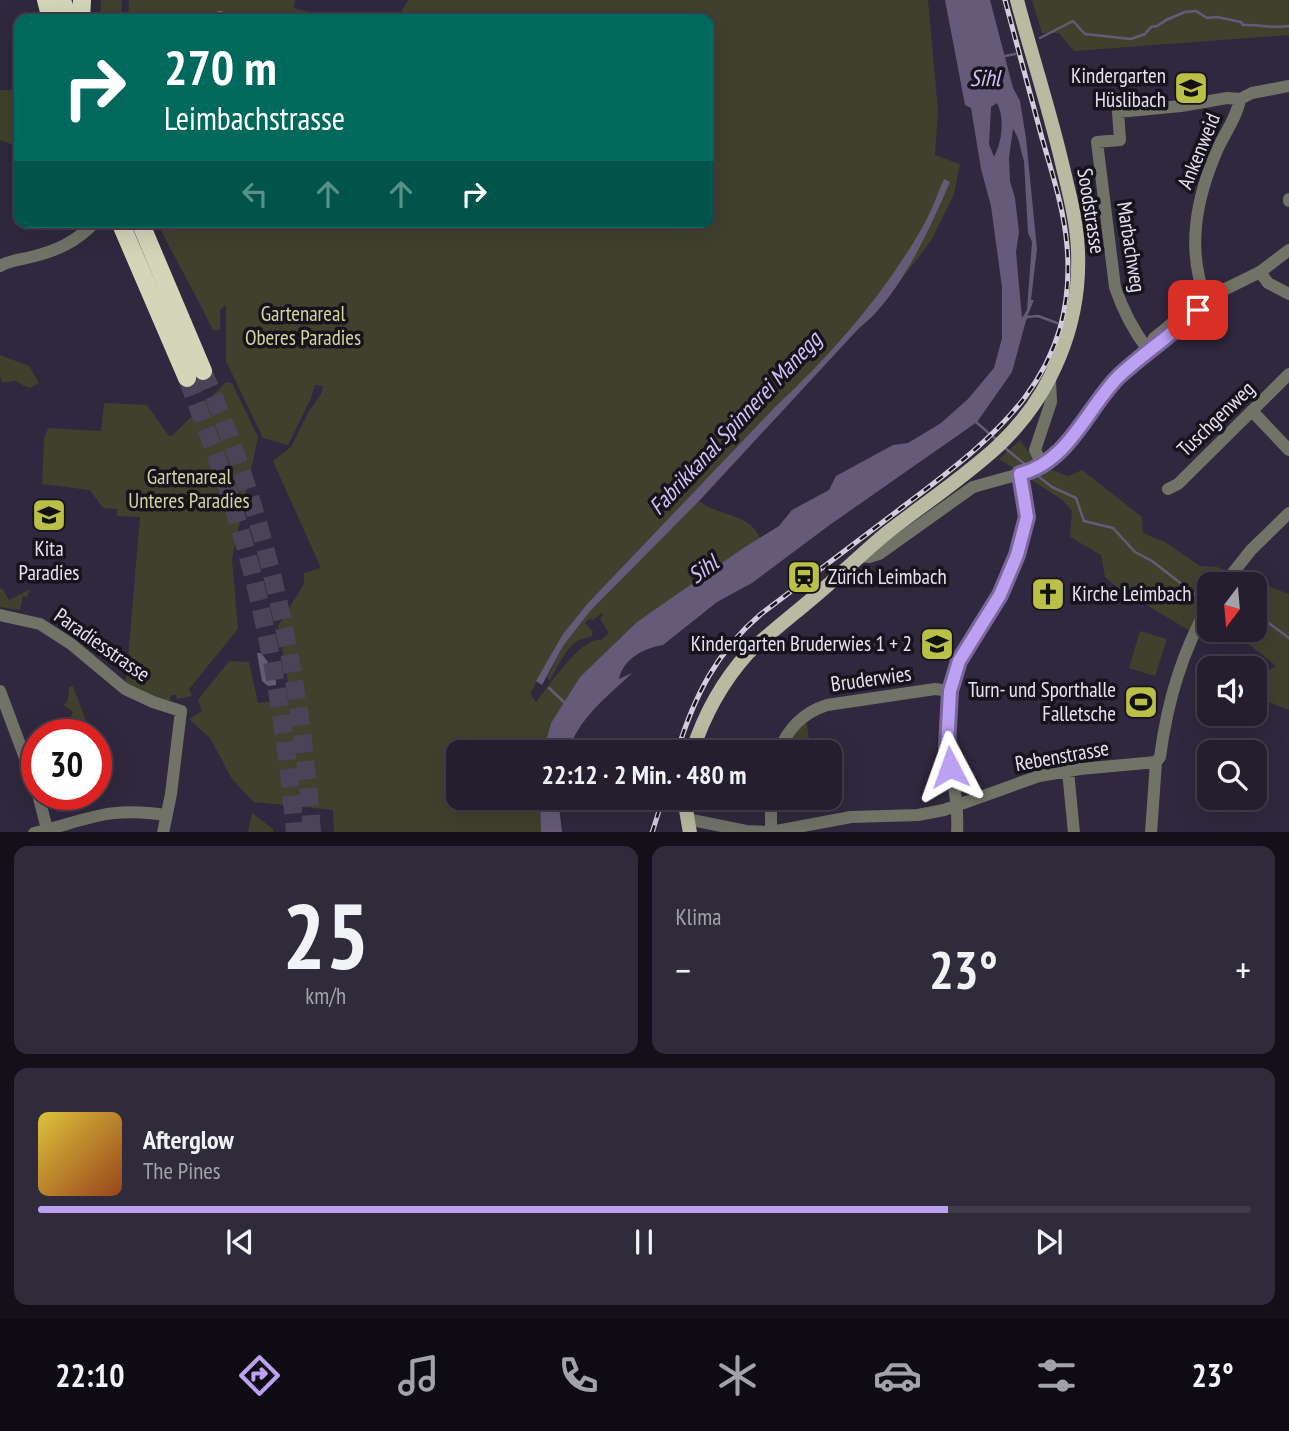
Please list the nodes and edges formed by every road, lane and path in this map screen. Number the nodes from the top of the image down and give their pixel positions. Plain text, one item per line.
1 (1017, 0) edge
2 (1289, 86) edge
3 (1240, 99) junction
4 (89, 228) edge
5 (124, 228) edge
6 (142, 228) edge
7 (1289, 250) edge
8 (1, 266) edge
9 (1260, 272) junction
10 (1289, 294) edge
11 (1206, 300) junction
12 (1148, 350) junction
13 (1289, 374) edge
14 (1050, 379) junction
15 (1252, 411) junction
16 (1289, 450) edge
17 (1032, 469) junction
18 (1168, 489) dead end
19 (1289, 513) edge
20 (861, 556) junction
21 (1234, 572) edge
22 (0, 615) edge
23 (1197, 628) edge
24 (0, 691) edge
25 (950, 691) junction
26 (696, 740) edge
27 (785, 740) edge
28 (21, 748) edge
29 (1156, 762) junction
30 (1068, 771) junction
31 (957, 805) junction
32 (42, 810) edge
33 (771, 810) edge
34 (165, 815) junction
35 (688, 825) edge
36 (48, 831) edge
37 (34, 832) edge
38 (163, 832) edge
39 (771, 832) edge
40 (957, 832) edge
41 (1074, 832) edge
42 (1151, 832) edge

1 - 14 main road, Soodstrasse
2 - 3 street
3 - 11 street, Ankenweid
3 - 12 street, Marbachweg
4 - 8 street
5 - 6 highway
7 - 9 street
9 - 10 street
9 - 11 street
11 - 12 street
12 - 17 street
13 - 15 street, Tuschgenweg
14 - 17 street
14 - 20 main road, Soodstrasse
15 - 16 street
15 - 18 street, Tuschgenweg
17 - 20 street
17 - 25 street
19 - 21 street
20 - 26 main road, Soodstrasse
22 - 34 street, Paradiesstrasse
23 - 29 street
24 - 28 street
25 - 27 street, Bruderwies
25 - 31 street
29 - 30 street, Rebenstrasse
29 - 42 street
30 - 31 street, Rebenstrasse
30 - 41 street
31 - 39 street, Rebenstrasse
31 - 40 street
32 - 36 street
33 - 39 street
34 - 36 street
34 - 38 street
35 - 39 street, Rebenstrasse
36 - 37 street

